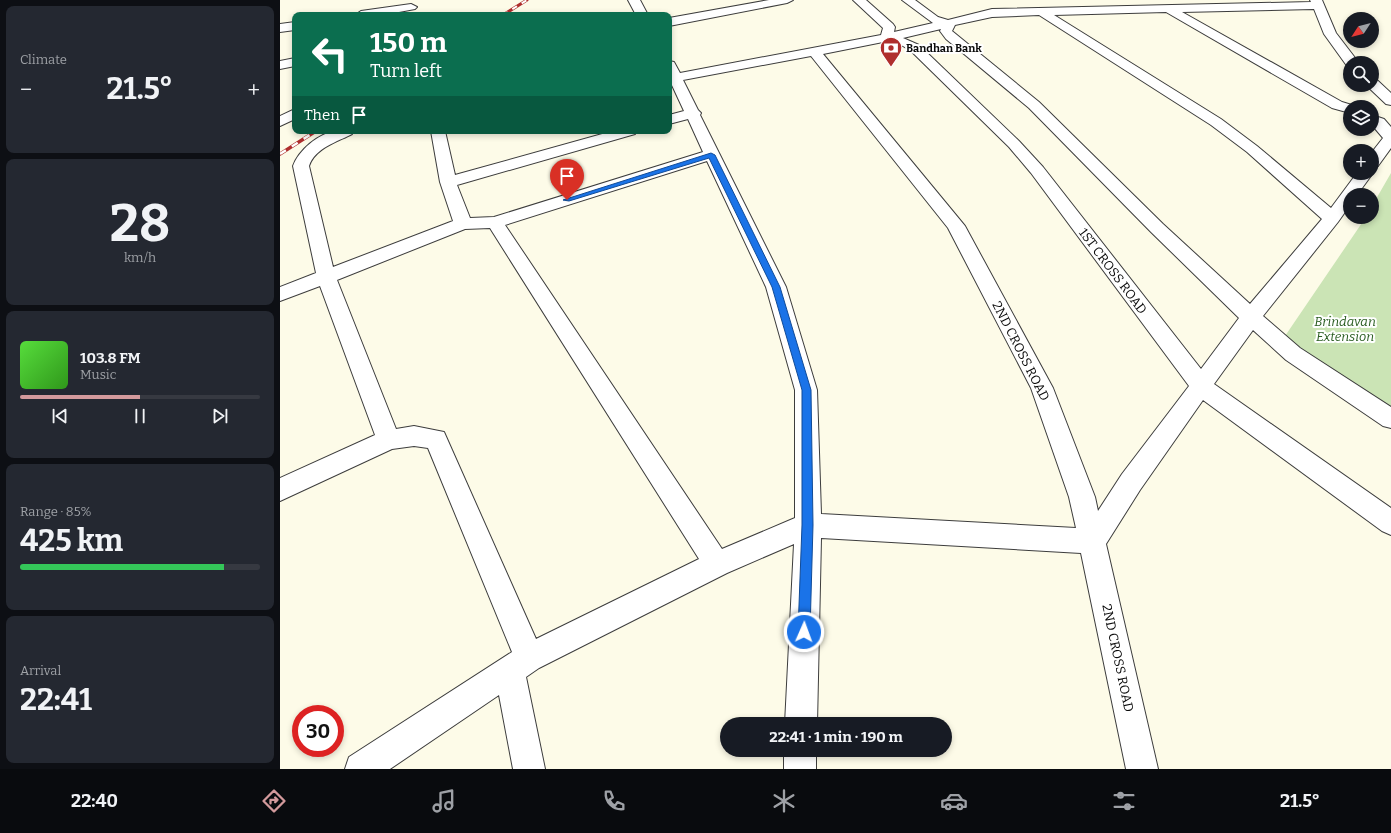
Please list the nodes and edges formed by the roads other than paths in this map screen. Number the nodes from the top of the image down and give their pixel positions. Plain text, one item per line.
1 (634, 0) edge
2 (787, 0) edge
3 (859, 0) edge
4 (929, 0) edge
5 (912, 3) edge
6 (1317, 3) edge
7 (982, 4) dead end
8 (411, 7) edge
9 (1169, 9) junction
10 (1040, 11) junction
11 (380, 12) edge
12 (640, 12) edge
13 (992, 13) junction
14 (672, 21) edge
15 (945, 25) junction
16 (292, 26) edge
17 (280, 28) edge
18 (891, 36) junction
19 (814, 51) junction
20 (1347, 56) edge
21 (292, 63) edge
22 (280, 65) edge
23 (672, 74) edge
24 (672, 76) edge
25 (1379, 90) edge
26 (1391, 101) edge
27 (1343, 106) edge
28 (694, 113) junction
29 (292, 115) edge
30 (672, 119) edge
31 (280, 122) edge
32 (1379, 122) edge
33 (341, 134) edge
34 (439, 134) edge
35 (619, 134) edge
36 (1391, 138) edge
37 (1379, 154) edge
38 (711, 155) junction
39 (1360, 180) edge
40 (448, 182) junction
41 (1332, 218) junction
42 (495, 222) junction
43 (463, 224) junction
44 (326, 277) junction
45 (280, 294) edge
46 (1249, 321) junction
47 (1206, 381) junction
48 (1391, 419) edge
49 (389, 440) junction
50 (280, 490) edge
51 (1391, 523) edge
52 (808, 525) junction
53 (1093, 541) junction
54 (717, 564) junction
55 (520, 665) junction
56 (801, 717) edge
57 (800, 757) edge
58 (362, 769) edge
59 (529, 769) edge
60 (800, 769) edge
61 (1142, 769) edge

1 - 12 street
2 - 14 street
3 - 18 street
4 - 5 street
5 - 15 street
6 - 9 street
6 - 20 street
7 - 13 street
8 - 11 street
9 - 10 street
9 - 27 street
10 - 13 street
10 - 41 street
13 - 15 street
15 - 18 street
15 - 46 street
16 - 17 street
18 - 19 street
18 - 47 street, 1ST CROSS ROAD
19 - 23 street
19 - 53 street, 2ND CROSS ROAD
21 - 22 street
24 - 28 street
25 - 26 street
28 - 30 street
28 - 38 street
29 - 31 street
32 - 36 street
33 - 44 street
34 - 40 street
35 - 40 street
36 - 37 street
38 - 42 street
38 - 52 street
39 - 41 street
40 - 43 street
41 - 46 street
42 - 43 street
42 - 54 street
43 - 44 street
44 - 45 street
44 - 49 street
46 - 47 street
46 - 48 street
47 - 51 street, 1ST CROSS ROAD
47 - 53 street
49 - 50 street
49 - 55 street
52 - 53 street
52 - 54 street
52 - 56 street
53 - 61 street, 2ND CROSS ROAD
54 - 55 street
55 - 58 street
55 - 59 street
57 - 60 street

